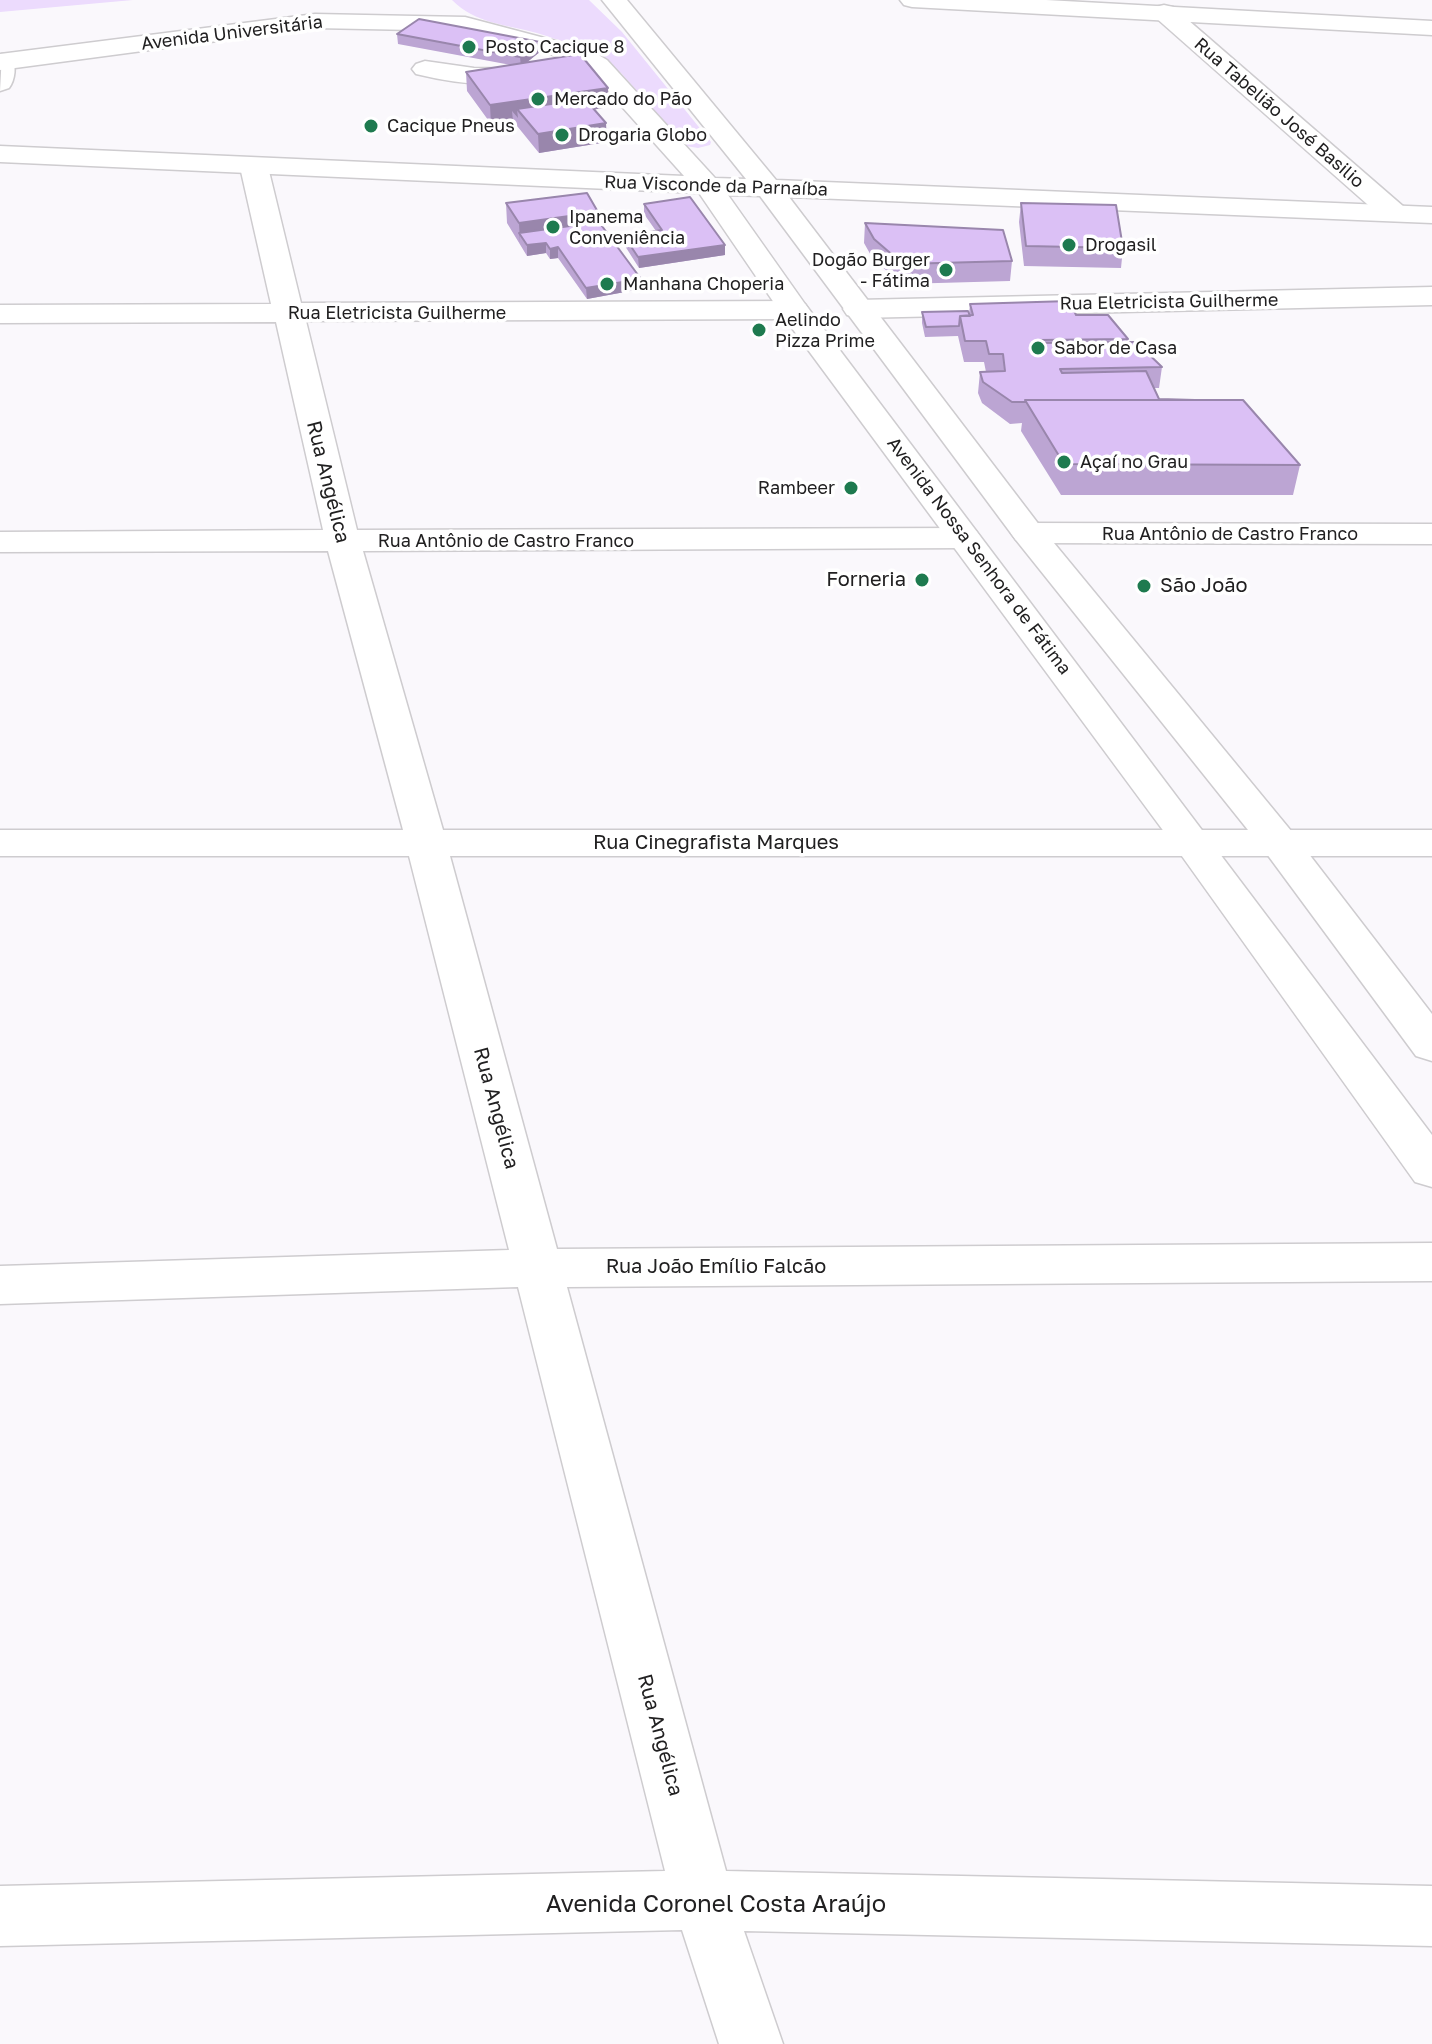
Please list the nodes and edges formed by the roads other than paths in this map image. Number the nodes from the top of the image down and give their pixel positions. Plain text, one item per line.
1 (430, 0) edge
2 (912, 0) edge
3 (619, 6) edge
4 (232, 7) dead end
5 (1164, 12) junction
6 (465, 24) junction
7 (1432, 28) edge
8 (581, 55) junction
9 (8, 57) edge
10 (425, 69) dead end
11 (0, 154) edge
12 (254, 167) junction
13 (708, 186) junction
14 (768, 188) junction
15 (1394, 213) junction
16 (1432, 215) edge
17 (1432, 296) edge
18 (858, 309) junction
19 (794, 310) junction
20 (0, 314) edge
21 (287, 314) junction
22 (1028, 533) junction
23 (1432, 534) edge
24 (964, 538) junction
25 (0, 542) edge
26 (343, 542) junction
27 (1278, 841) junction
28 (426, 842) junction
29 (0, 843) edge
30 (1193, 843) junction
31 (1432, 843) edge
32 (1432, 1045) edge
33 (1432, 1170) edge
34 (1432, 1262) edge
35 (538, 1268) junction
36 (0, 1285) edge
37 (703, 1900) junction
38 (0, 1916) edge
39 (1432, 1916) edge
40 (751, 2044) edge

1 - 6 street
2 - 5 street
3 - 14 street
4 - 9 street, Avenida Universitária
5 - 7 street
5 - 15 street, Rua Tabelião José Basilio
6 - 8 street, Avenida Nossa Senhora de Fátima
6 - 9 street, Avenida Universitária
8 - 10 street
8 - 13 street, Avenida Nossa Senhora de Fátima
11 - 12 street, Rua Visconde da Parnaíba
12 - 13 street, Rua Visconde da Parnaíba
12 - 21 street, Rua Angélica
13 - 14 street, Rua Visconde da Parnaíba
13 - 19 street, Avenida Nossa Senhora de Fátima
14 - 15 street, Rua Visconde da Parnaíba
14 - 18 street
15 - 16 street, Rua Visconde da Parnaíba
17 - 18 street, Rua Eletricista Guilherme
18 - 22 street
19 - 21 street, Rua Eletricista Guilherme
19 - 24 street, Avenida Nossa Senhora de Fátima
20 - 21 street, Rua Eletricista Guilherme
21 - 26 street, Rua Angélica
22 - 23 street, Rua Antônio de Castro Franco
22 - 27 street
24 - 26 street, Rua Antônio de Castro Franco
24 - 30 street, Avenida Nossa Senhora de Fátima
25 - 26 street, Rua Antônio de Castro Franco
26 - 28 street, Rua Angélica
27 - 30 street, Rua Cinegrafista Marques
27 - 31 street, Rua Cinegrafista Marques
27 - 32 street
28 - 29 street, Rua Cinegrafista Marques
28 - 30 street, Rua Cinegrafista Marques
28 - 35 street, Rua Angélica
30 - 33 street, Avenida Nossa Senhora de Fátima
34 - 35 street, Rua João Emílio Falcão
35 - 36 street, Rua João Emílio Falcão
35 - 37 street, Rua Angélica
37 - 38 street, Avenida Coronel Costa Araújo
37 - 39 street, Avenida Coronel Costa Araújo
37 - 40 street, Rua Angélica

